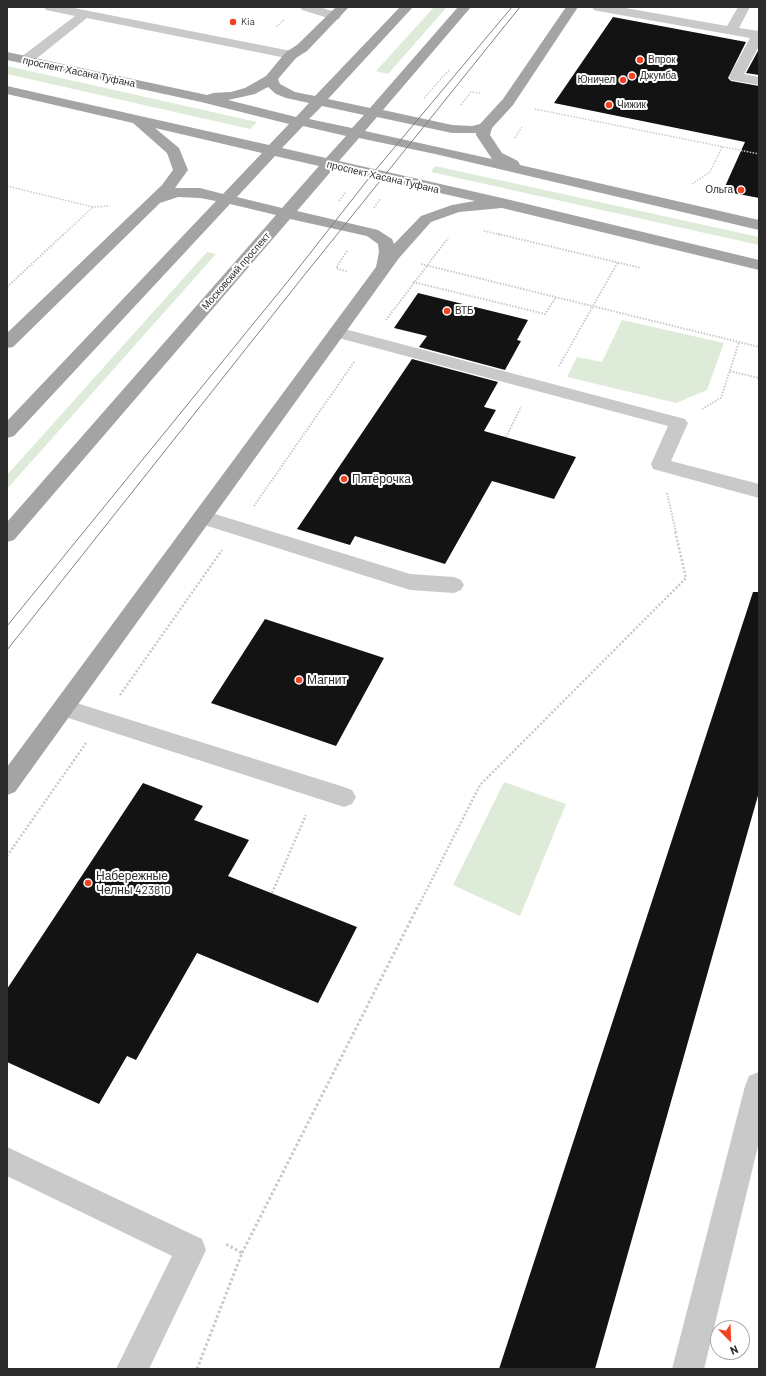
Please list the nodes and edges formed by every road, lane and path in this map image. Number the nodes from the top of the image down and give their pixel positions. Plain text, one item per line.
1 (50, 7) edge
2 (306, 7) edge
3 (407, 7) edge
4 (465, 7) edge
5 (572, 7) edge
6 (598, 7) edge
7 (744, 7) edge
8 (339, 12) edge
9 (131, 13) dead end
10 (85, 14) junction
11 (120, 22) junction
12 (736, 34) junction
13 (291, 55) junction
14 (7, 56) edge
15 (26, 60) junction
16 (449, 70) dead end
17 (271, 79) junction
18 (759, 81) edge
19 (7, 90) edge
20 (471, 92) dead end
21 (202, 98) junction
22 (424, 99) dead end
23 (463, 103) dead end
24 (534, 109) dead end
25 (137, 120) junction
26 (486, 127) junction
27 (722, 147) junction
28 (759, 154) edge
29 (527, 171) junction
30 (710, 172) dead end
31 (7, 186) edge
32 (151, 203) junction
33 (502, 203) junction
34 (759, 225) edge
35 (479, 230) dead end
36 (449, 237) dead end
37 (344, 256) dead end
38 (618, 262) junction
39 (426, 265) junction
40 (759, 265) edge
41 (384, 266) junction
42 (336, 268) dead end
43 (641, 268) dead end
44 (413, 282) junction
45 (7, 287) edge
46 (556, 297) junction
47 (593, 306) junction
48 (385, 320) dead end
49 (337, 332) junction
50 (739, 342) junction
51 (7, 343) edge
52 (759, 347) edge
53 (357, 358) dead end
54 (730, 371) junction
55 (759, 378) edge
56 (540, 386) junction
57 (679, 423) junction
58 (7, 432) edge
59 (506, 437) dead end
60 (660, 464) junction
61 (747, 490) edge
62 (202, 517) junction
63 (238, 528) junction
64 (7, 535) edge
65 (454, 585) dead end
66 (64, 708) junction
67 (102, 720) junction
68 (7, 785) edge
69 (318, 789) junction
70 (344, 797) dead end
71 (7, 856) edge
72 (272, 893) dead end
73 (759, 1086) edge
74 (7, 1161) edge
75 (242, 1253) dead end
76 (132, 1369) edge
77 (688, 1369) edge

1 - 10 lane
2 - 8 lane
3 - 58 main road
4 - 64 main road, Московский проспект
5 - 26 main road
6 - 12 lane
7 - 12 lane
8 - 13 main road
9 - 11 lane
10 - 11 lane
10 - 15 lane
11 - 13 lane
12 - 18 lane
13 - 17 main road
14 - 15 main road, проспект Хасана Туфана
15 - 21 main road, проспект Хасана Туфана
16 - 22 path
17 - 21 main road
17 - 26 main road
19 - 25 main road, проспект Хасана Туфана
20 - 23 path
21 - 29 main road, проспект Хасана Туфана
24 - 27 path
25 - 32 main road
25 - 33 main road, проспект Хасана Туфана
26 - 29 main road
27 - 28 path
27 - 30 path
29 - 34 main road, проспект Хасана Туфана
31 - 45 path
32 - 41 main road
32 - 51 main road
33 - 40 main road, проспект Хасана Туфана
33 - 41 main road
35 - 38 path
36 - 39 path
37 - 42 path
38 - 43 path
38 - 47 path
39 - 44 path
39 - 46 path
41 - 49 main road
44 - 46 path
44 - 48 path
46 - 47 path
47 - 50 path
47 - 56 path
49 - 56 lane
49 - 62 main road
50 - 52 path
50 - 54 path
53 - 63 path
54 - 55 path
54 - 57 path
56 - 57 lane
56 - 59 path
57 - 60 lane
60 - 61 lane
60 - 75 path
62 - 63 lane
62 - 66 main road
63 - 65 lane
63 - 67 path
66 - 67 lane
66 - 68 main road
67 - 69 lane
67 - 71 path
69 - 70 lane
69 - 72 path
73 - 77 lane
74 - 76 lane

